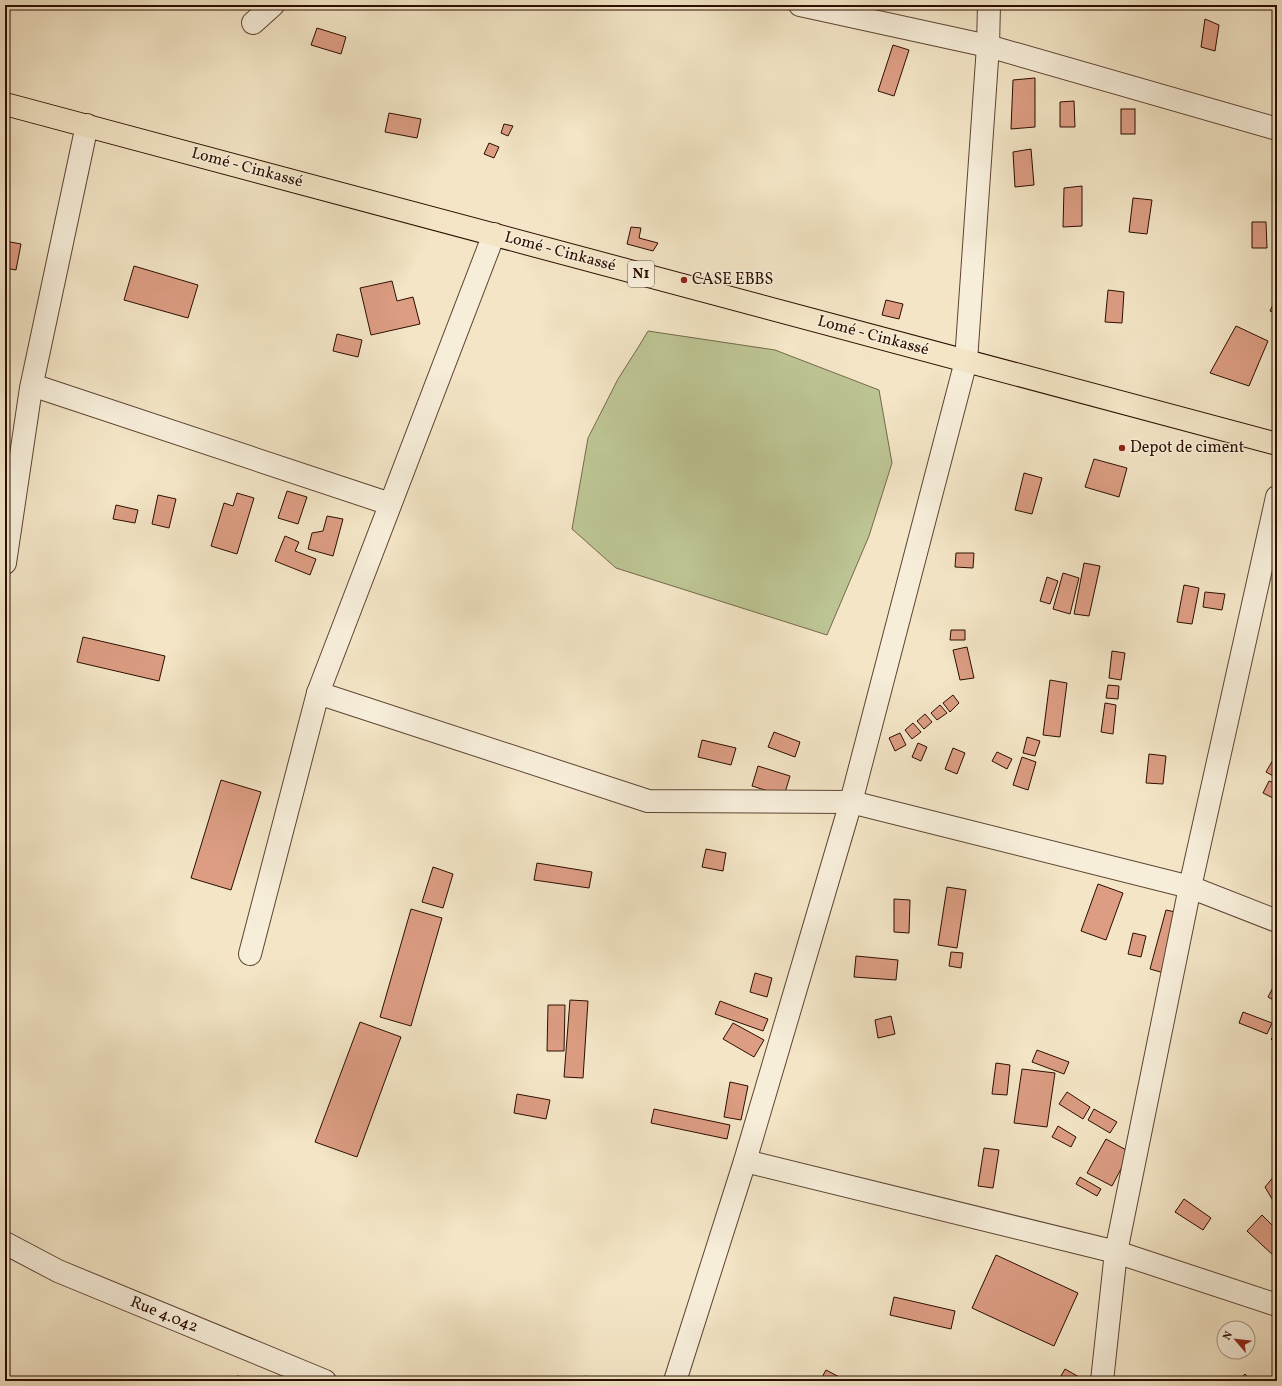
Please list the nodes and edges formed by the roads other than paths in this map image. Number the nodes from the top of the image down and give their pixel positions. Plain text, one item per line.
1 (274, 5) edge
2 (800, 5) edge
3 (989, 5) edge
4 (253, 23) dead end
5 (988, 46) junction
6 (5, 104) edge
7 (87, 125) junction
8 (1277, 129) edge
9 (494, 234) junction
10 (966, 361) junction
11 (32, 384) junction
12 (1277, 444) edge
13 (1277, 497) edge
14 (390, 504) junction
15 (5, 563) edge
16 (318, 693) junction
17 (851, 802) junction
18 (1190, 887) junction
19 (1277, 921) edge
20 (250, 954) dead end
21 (745, 1161) junction
22 (5, 1243) edge
23 (1116, 1252) junction
24 (1277, 1305) edge
25 (325, 1381) edge
26 (675, 1381) edge
27 (1102, 1381) edge

1 - 4 street
2 - 5 street
3 - 5 street
5 - 8 street
5 - 10 street
6 - 7 highway, Lomé - Cinkassé / N1
7 - 9 highway, Lomé - Cinkassé / N1
7 - 11 street
9 - 10 highway, Lomé - Cinkassé / N1
9 - 14 street
10 - 12 highway, Lomé - Cinkassé / N1
10 - 17 street
11 - 14 street
11 - 15 street
13 - 18 street
14 - 16 street
16 - 17 street
16 - 20 street
17 - 18 street
17 - 21 street
18 - 19 street
18 - 23 street
21 - 23 street
21 - 26 street
22 - 25 street, Rue 4.042
23 - 24 street
23 - 27 street

